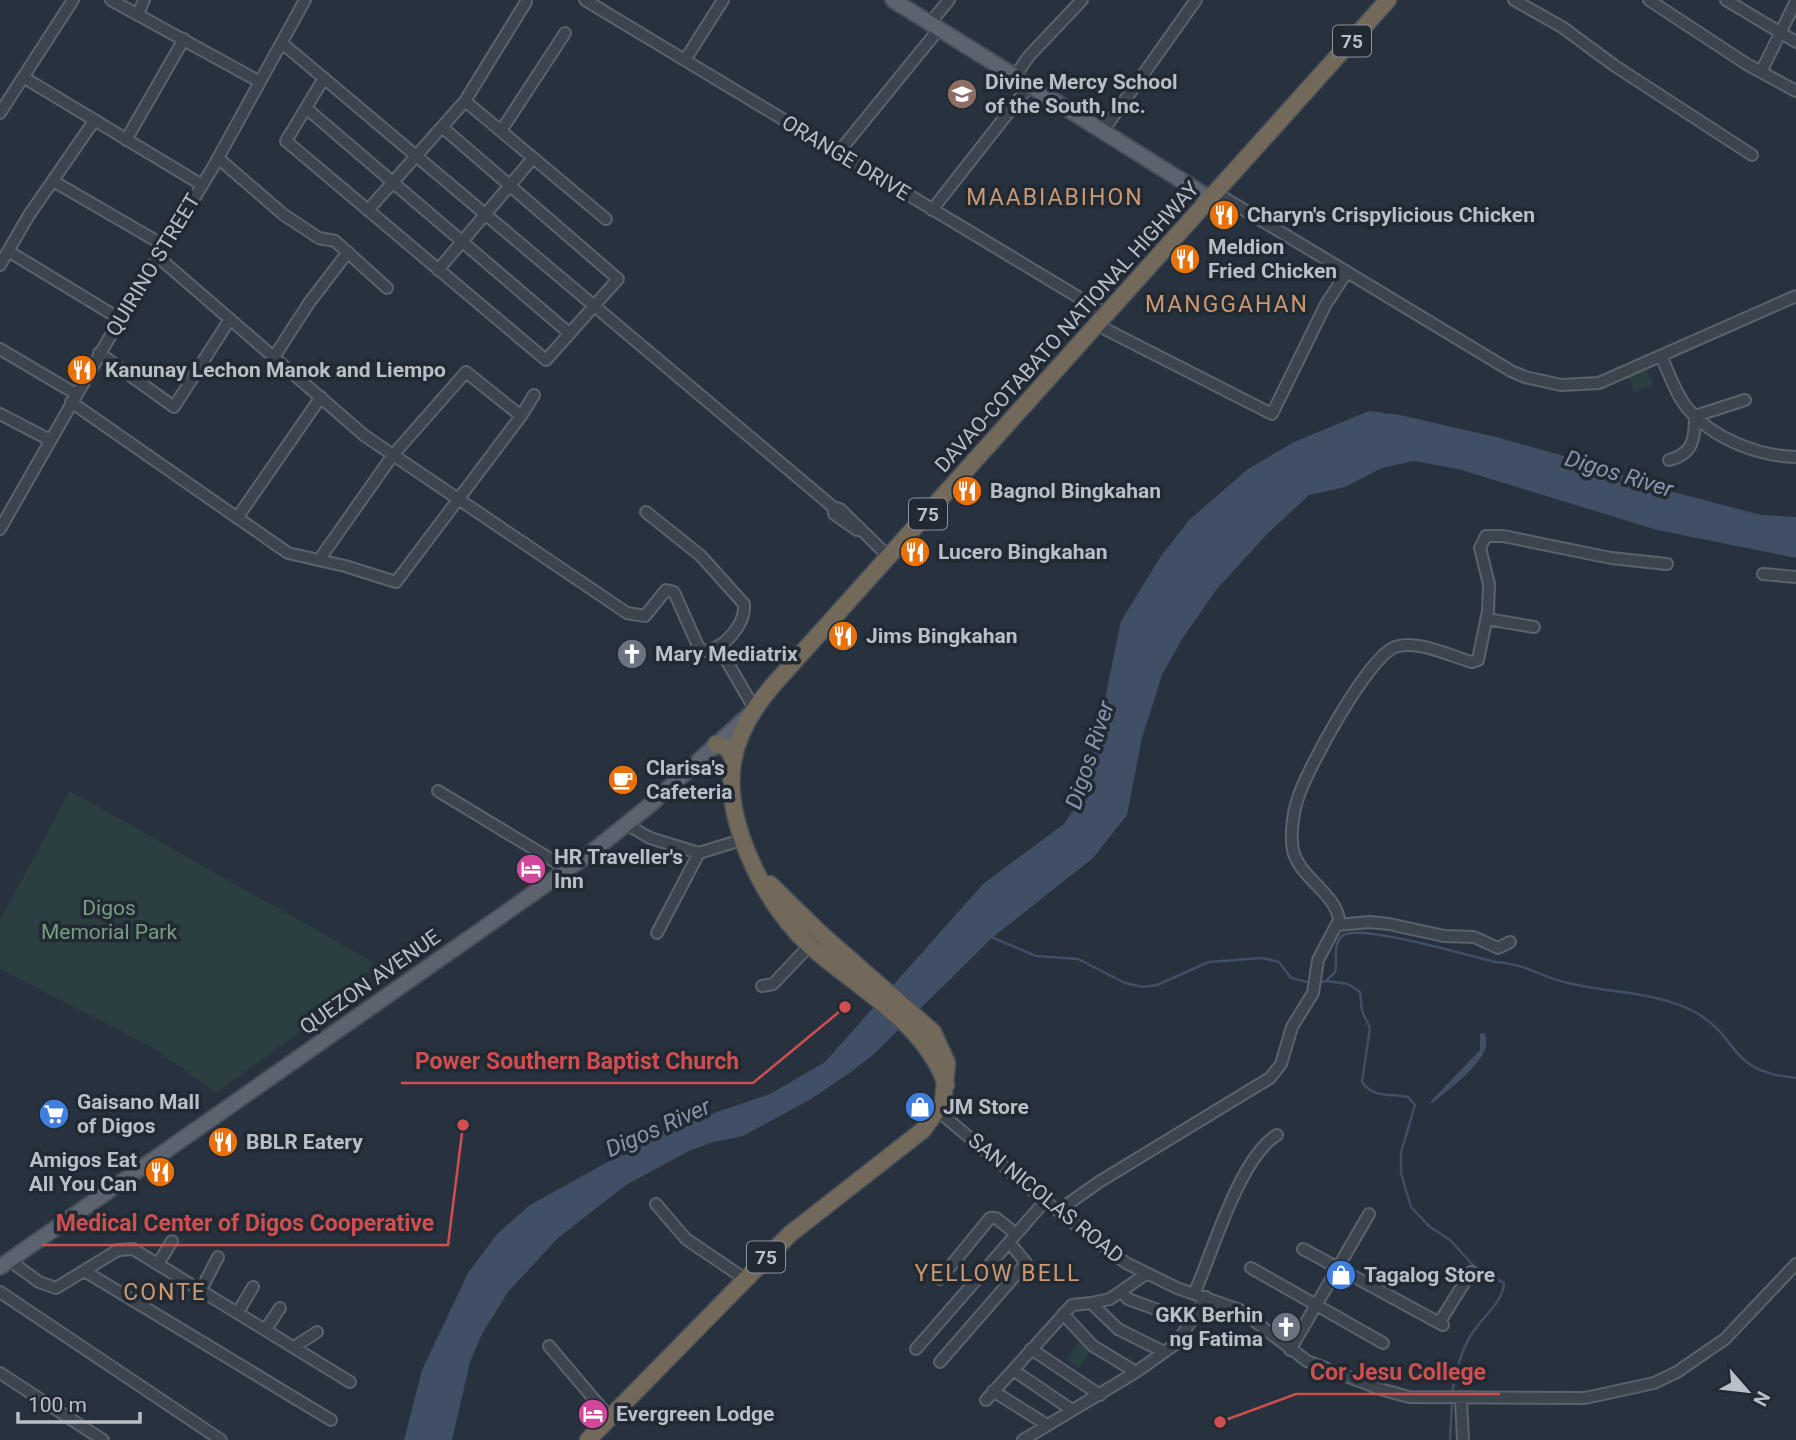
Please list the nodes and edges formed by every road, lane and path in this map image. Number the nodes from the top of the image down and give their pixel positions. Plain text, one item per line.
1 (73, 0) edge
2 (111, 0) edge
3 (144, 0) edge
4 (291, 0) edge
5 (585, 0) edge
6 (723, 0) edge
7 (893, 0) edge
8 (949, 0) edge
9 (1082, 0) edge
10 (1196, 0) edge
11 (1388, 0) edge
12 (1514, 0) edge
13 (1649, 0) edge
14 (1726, 0) edge
15 (1796, 1) edge
16 (526, 2) edge
17 (304, 3) edge
18 (138, 14) junction
19 (935, 26) junction
20 (565, 33) dead end
21 (1780, 33) junction
22 (184, 39) junction
23 (1796, 42) edge
24 (282, 43) junction
25 (685, 60) junction
26 (1761, 72) junction
27 (1015, 76) junction
28 (23, 77) junction
29 (324, 78) junction
30 (260, 82) junction
31 (1030, 85) junction
32 (1796, 91) edge
33 (465, 101) junction
34 (306, 108) junction
35 (0, 113) edge
36 (94, 121) junction
37 (442, 127) junction
38 (502, 131) junction
39 (1102, 131) junction
40 (126, 140) junction
41 (838, 153) junction
42 (417, 155) junction
43 (1752, 155) dead end
44 (218, 158) junction
45 (533, 158) junction
46 (53, 181) junction
47 (392, 183) junction
48 (202, 185) junction
49 (509, 185) junction
50 (1214, 196) junction
51 (368, 210) junction
52 (932, 210) junction
53 (485, 214) junction
54 (606, 219) dead end
55 (461, 242) junction
56 (165, 246) junction
57 (8, 251) junction
58 (348, 252) junction
59 (158, 257) junction
60 (0, 265) edge
61 (438, 270) junction
62 (1348, 272) junction
63 (387, 288) dead end
64 (1796, 296) edge
65 (593, 306) junction
66 (120, 319) junction
67 (230, 319) junction
68 (1103, 320) junction
69 (569, 333) junction
70 (0, 348) edge
71 (100, 353) junction
72 (274, 356) junction
73 (1661, 356) junction
74 (534, 395) dead end
75 (321, 397) junction
76 (73, 398) junction
77 (1745, 400) dead end
78 (0, 414) edge
79 (522, 416) junction
80 (1695, 416) junction
81 (50, 440) junction
82 (393, 455) junction
83 (1796, 457) edge
84 (1669, 460) dead end
85 (457, 499) junction
86 (646, 512) dead end
87 (237, 518) junction
88 (0, 529) edge
89 (889, 556) junction
90 (319, 560) junction
91 (1667, 564) dead end
92 (1763, 574) dead end
93 (1796, 577) edge
94 (1487, 619) junction
95 (1534, 627) dead end
96 (718, 646) junction
97 (752, 711) junction
98 (716, 744) junction
99 (733, 759) junction
100 (438, 791) dead end
101 (626, 824) junction
102 (744, 847) junction
103 (699, 853) junction
104 (567, 869) junction
105 (1338, 925) junction
106 (657, 933) dead end
107 (816, 940) junction
108 (1510, 942) dead end
109 (762, 986) dead end
110 (938, 1111) junction
111 (1277, 1135) dead end
112 (1045, 1201) junction
113 (656, 1204) dead end
114 (1058, 1211) junction
115 (1369, 1214) dead end
116 (1012, 1238) junction
117 (172, 1241) dead end
118 (1304, 1249) dead end
119 (218, 1258) dead end
120 (5, 1263) edge
121 (158, 1264) junction
122 (1796, 1264) edge
123 (1251, 1268) dead end
124 (1338, 1268) junction
125 (86, 1272) junction
126 (1471, 1272) dead end
127 (1146, 1275) junction
128 (745, 1279) junction
129 (940, 1279) dead end
130 (253, 1287) dead end
131 (201, 1290) junction
132 (0, 1292) edge
133 (1122, 1292) junction
134 (1194, 1294) junction
135 (1206, 1297) junction
136 (1091, 1303) junction
137 (1317, 1304) junction
138 (279, 1308) dead end
139 (238, 1312) junction
140 (1063, 1314) junction
141 (1191, 1322) junction
142 (266, 1329) junction
143 (317, 1332) dead end
144 (1383, 1343) dead end
145 (549, 1346) dead end
146 (294, 1347) junction
147 (916, 1349) dead end
148 (1031, 1349) junction
149 (1290, 1350) junction
150 (1164, 1352) junction
151 (940, 1362) dead end
152 (1013, 1370) junction
153 (1136, 1372) junction
154 (0, 1373) edge
155 (350, 1382) dead end
156 (1100, 1395) junction
157 (1461, 1399) junction
158 (1072, 1410) junction
159 (610, 1418) junction
160 (331, 1420) dead end
161 (1047, 1426) junction
162 (103, 1440) edge
163 (221, 1440) edge
164 (588, 1440) edge
165 (1023, 1440) edge
166 (1462, 1440) edge

1 - 28 street
2 - 18 street
3 - 18 street
4 - 17 street
5 - 25 street, ORANGE DRIVE
6 - 25 street
7 - 19 main road
8 - 19 street
9 - 27 street
10 - 39 street
11 - 50 highway, DAVAO-COTABATO NATIONAL HIGHWAY / 75
12 - 43 street
13 - 26 street
14 - 21 street
15 - 21 street
16 - 33 street
17 - 24 street, QUIRINO STREET
18 - 22 street
19 - 27 main road
19 - 41 street
20 - 38 street
21 - 23 street
21 - 26 street
22 - 30 street
22 - 40 street
24 - 29 street
24 - 30 street, QUIRINO STREET
25 - 41 street, ORANGE DRIVE
26 - 32 street
27 - 31 main road
28 - 35 street
28 - 36 street
29 - 34 street
29 - 42 street
30 - 44 street, QUIRINO STREET
31 - 39 main road
31 - 52 street
33 - 37 street
33 - 38 street
34 - 47 street
34 - 51 street
36 - 40 street
36 - 46 street
37 - 42 street
37 - 49 street
38 - 45 street
39 - 50 main road
40 - 48 street
41 - 52 street, ORANGE DRIVE
42 - 47 street
42 - 53 street
44 - 48 street, QUIRINO STREET
44 - 58 street
45 - 49 street
45 - 54 street
46 - 56 street
46 - 57 street
47 - 51 street
47 - 55 street
48 - 56 street, QUIRINO STREET
49 - 53 street
49 - 65 street
50 - 62 street
50 - 68 highway, DAVAO-COTABATO NATIONAL HIGHWAY / 75
51 - 61 street
52 - 68 street, ORANGE DRIVE
53 - 55 street
53 - 65 street
55 - 61 street
55 - 69 street
56 - 59 street, QUIRINO STREET
57 - 60 street
57 - 66 street
58 - 63 street
58 - 72 street
59 - 66 street, QUIRINO STREET
59 - 67 street
61 - 69 street
62 - 68 street, ORANGE DRIVE
62 - 73 street
64 - 73 street
65 - 69 street
65 - 89 street
66 - 71 street, QUIRINO STREET
67 - 71 street
67 - 72 street
68 - 89 highway, DAVAO-COTABATO NATIONAL HIGHWAY / 75
70 - 76 street
71 - 76 street, QUIRINO STREET
72 - 75 street
73 - 80 street
74 - 79 street
75 - 82 street
75 - 87 street
76 - 81 street, QUIRINO STREET
76 - 87 street
77 - 80 street
78 - 81 street
79 - 82 street
79 - 85 street
80 - 83 street
80 - 84 street
81 - 88 street, QUIRINO STREET
82 - 85 street
82 - 90 street
85 - 90 street
85 - 96 street
86 - 96 street
87 - 90 street
89 - 97 highway, DAVAO-COTABATO NATIONAL HIGHWAY / 75
91 - 94 street
92 - 93 street
94 - 95 street
94 - 105 street
96 - 97 street
97 - 98 main road, QUEZON AVENUE
97 - 99 highway, 75
98 - 99 highway
98 - 101 main road, QUEZON AVENUE
99 - 102 highway, 75
100 - 104 street
101 - 103 street
101 - 104 main road, QUEZON AVENUE
102 - 103 street
102 - 107 highway, 75
103 - 106 street
104 - 120 main road, QUEZON AVENUE
105 - 108 street
105 - 114 street
107 - 109 street
107 - 110 highway, 75
110 - 112 street, SAN NICOLAS ROAD
110 - 128 highway, 75
111 - 134 street
112 - 114 street, SAN NICOLAS ROAD
112 - 116 street
113 - 128 street
114 - 127 street, SAN NICOLAS ROAD
115 - 124 street
116 - 129 street
116 - 147 street
116 - 151 street
117 - 121 street
118 - 124 street
119 - 131 street
120 - 125 street
121 - 125 street
121 - 131 street
122 - 157 street, SAN NICOLAS ROAD
123 - 137 street
124 - 126 street
124 - 137 street
125 - 160 street
127 - 133 street
127 - 134 street, SAN NICOLAS ROAD
128 - 159 highway, 75
130 - 139 street
131 - 139 street
132 - 163 street
133 - 136 street
133 - 141 street
134 - 135 street, SAN NICOLAS ROAD
135 - 141 street
135 - 149 street, SAN NICOLAS ROAD
136 - 140 street
136 - 150 street
137 - 144 street
137 - 149 street
138 - 142 street
139 - 142 street
140 - 148 street
140 - 153 street
141 - 150 street
142 - 146 street
143 - 146 street
145 - 159 street
146 - 155 street
148 - 152 street
148 - 156 street
149 - 157 street, SAN NICOLAS ROAD
150 - 153 street
152 - 158 street
152 - 161 street
153 - 156 street
154 - 162 street
156 - 158 street
157 - 166 street
158 - 161 street
159 - 164 highway, 75
161 - 165 street

